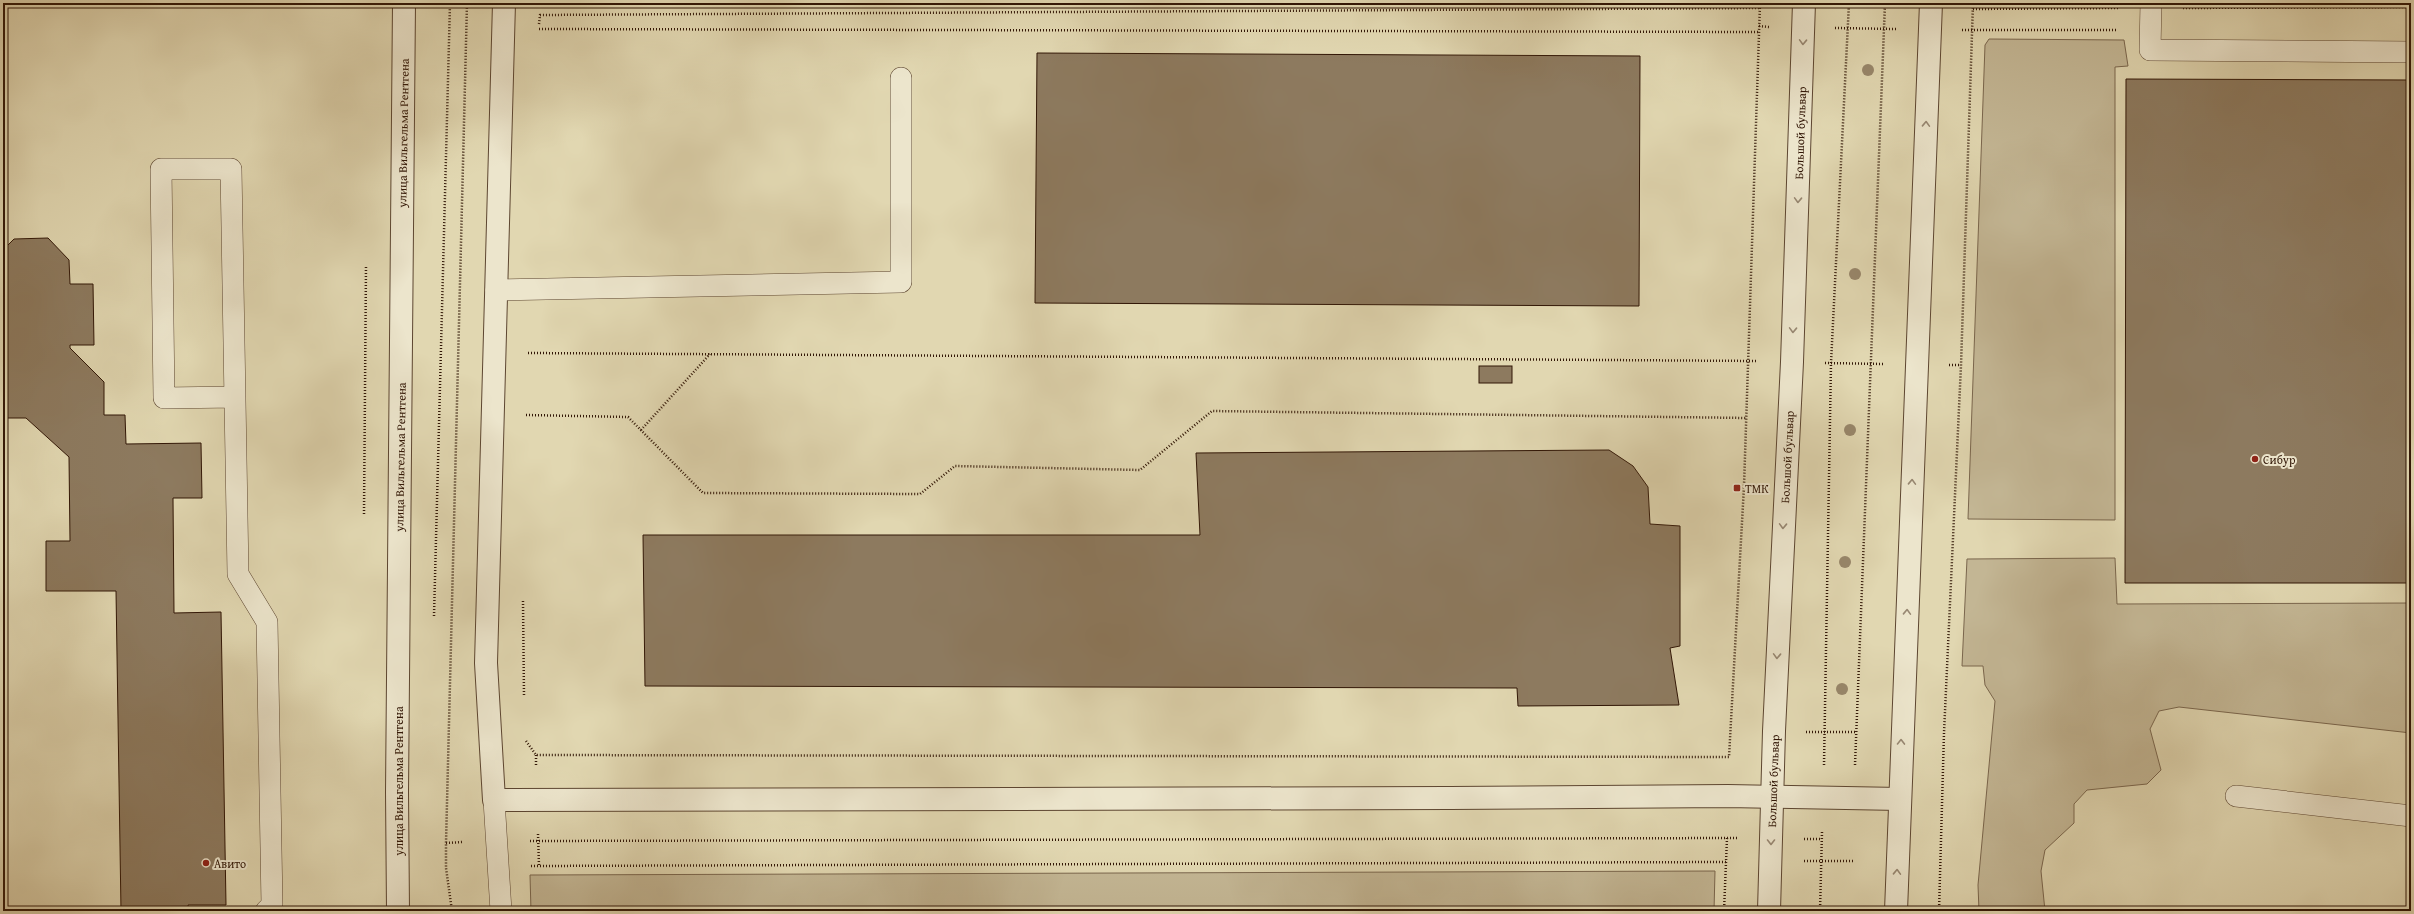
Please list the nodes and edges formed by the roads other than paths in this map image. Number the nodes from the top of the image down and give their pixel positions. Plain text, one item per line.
1 (404, 3) edge
2 (504, 3) edge
3 (1804, 3) edge
4 (1931, 3) edge
5 (2151, 3) edge
6 (2411, 52) edge
7 (901, 78) dead end
8 (496, 290) junction
9 (235, 397) junction
10 (2236, 796) dead end
11 (1773, 797) junction
12 (1900, 799) junction
13 (494, 800) junction
14 (2411, 816) edge
15 (266, 911) edge
16 (398, 911) edge
17 (501, 911) edge
18 (1770, 911) edge
19 (1896, 911) edge

1 - 16 street, улица Вильгельма Рентгена
2 - 8 street
3 -> 11 street, Большой бульвар
12 -> 4 street
5 - 6 lane
7 - 8 lane
8 - 13 street
9 - 9 lane
9 - 15 lane
10 - 14 lane
11 - 12 street
11 - 13 street
11 -> 18 street, Большой бульвар
19 -> 12 street
13 - 17 lane

